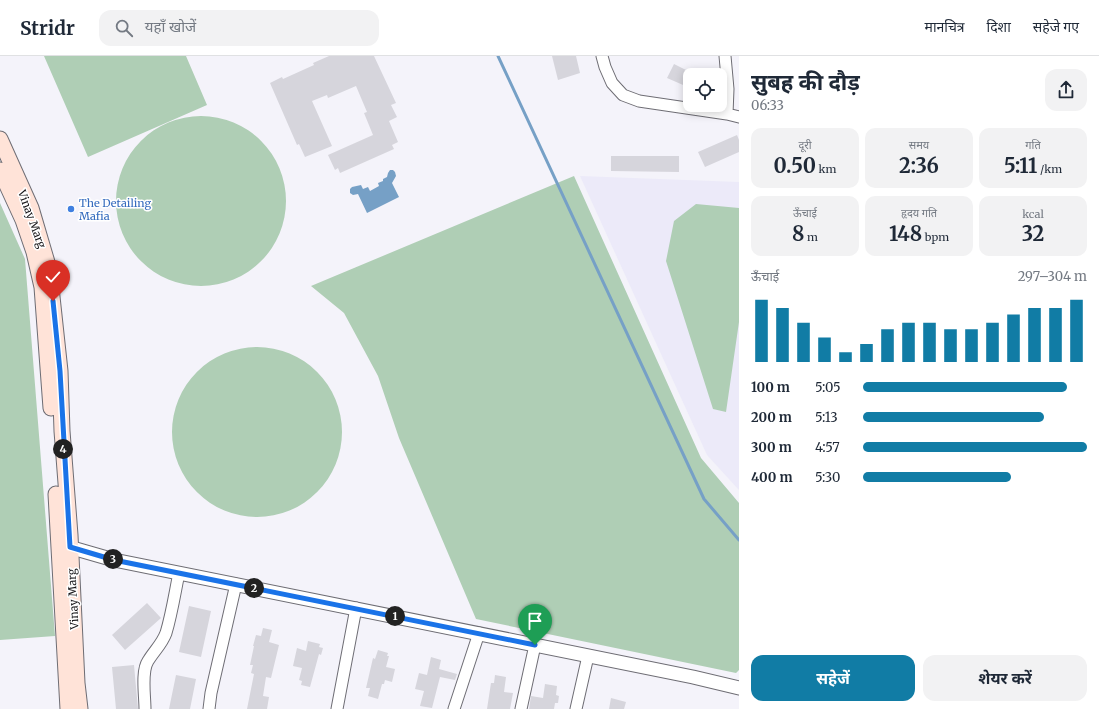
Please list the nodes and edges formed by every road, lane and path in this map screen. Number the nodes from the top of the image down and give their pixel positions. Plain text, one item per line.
1 (602, 56) edge
2 (725, 56) edge
3 (727, 114) junction
4 (739, 117) edge
5 (0, 139) edge
6 (0, 170) edge
7 (65, 546) junction
8 (179, 573) junction
9 (236, 584) junction
10 (356, 608) junction
11 (478, 633) junction
12 (535, 645) junction
13 (588, 656) junction
14 (739, 688) edge
15 (68, 709) edge
16 (80, 709) edge
17 (145, 709) edge
18 (209, 709) edge
19 (337, 709) edge
20 (454, 709) edge
21 (521, 709) edge
22 (576, 709) edge

1 - 3 street
2 - 3 street
3 - 4 street
5 - 7 main road, Vinay Marg
6 - 7 main road, Vinay Marg
7 - 8 street
7 - 15 main road, Vinay Marg
7 - 16 main road, Vinay Marg
8 - 9 street
8 - 17 street
9 - 10 street
9 - 18 street
10 - 11 street
10 - 19 street
11 - 12 street
11 - 20 street
12 - 13 street
12 - 21 street
13 - 14 street
13 - 22 street

